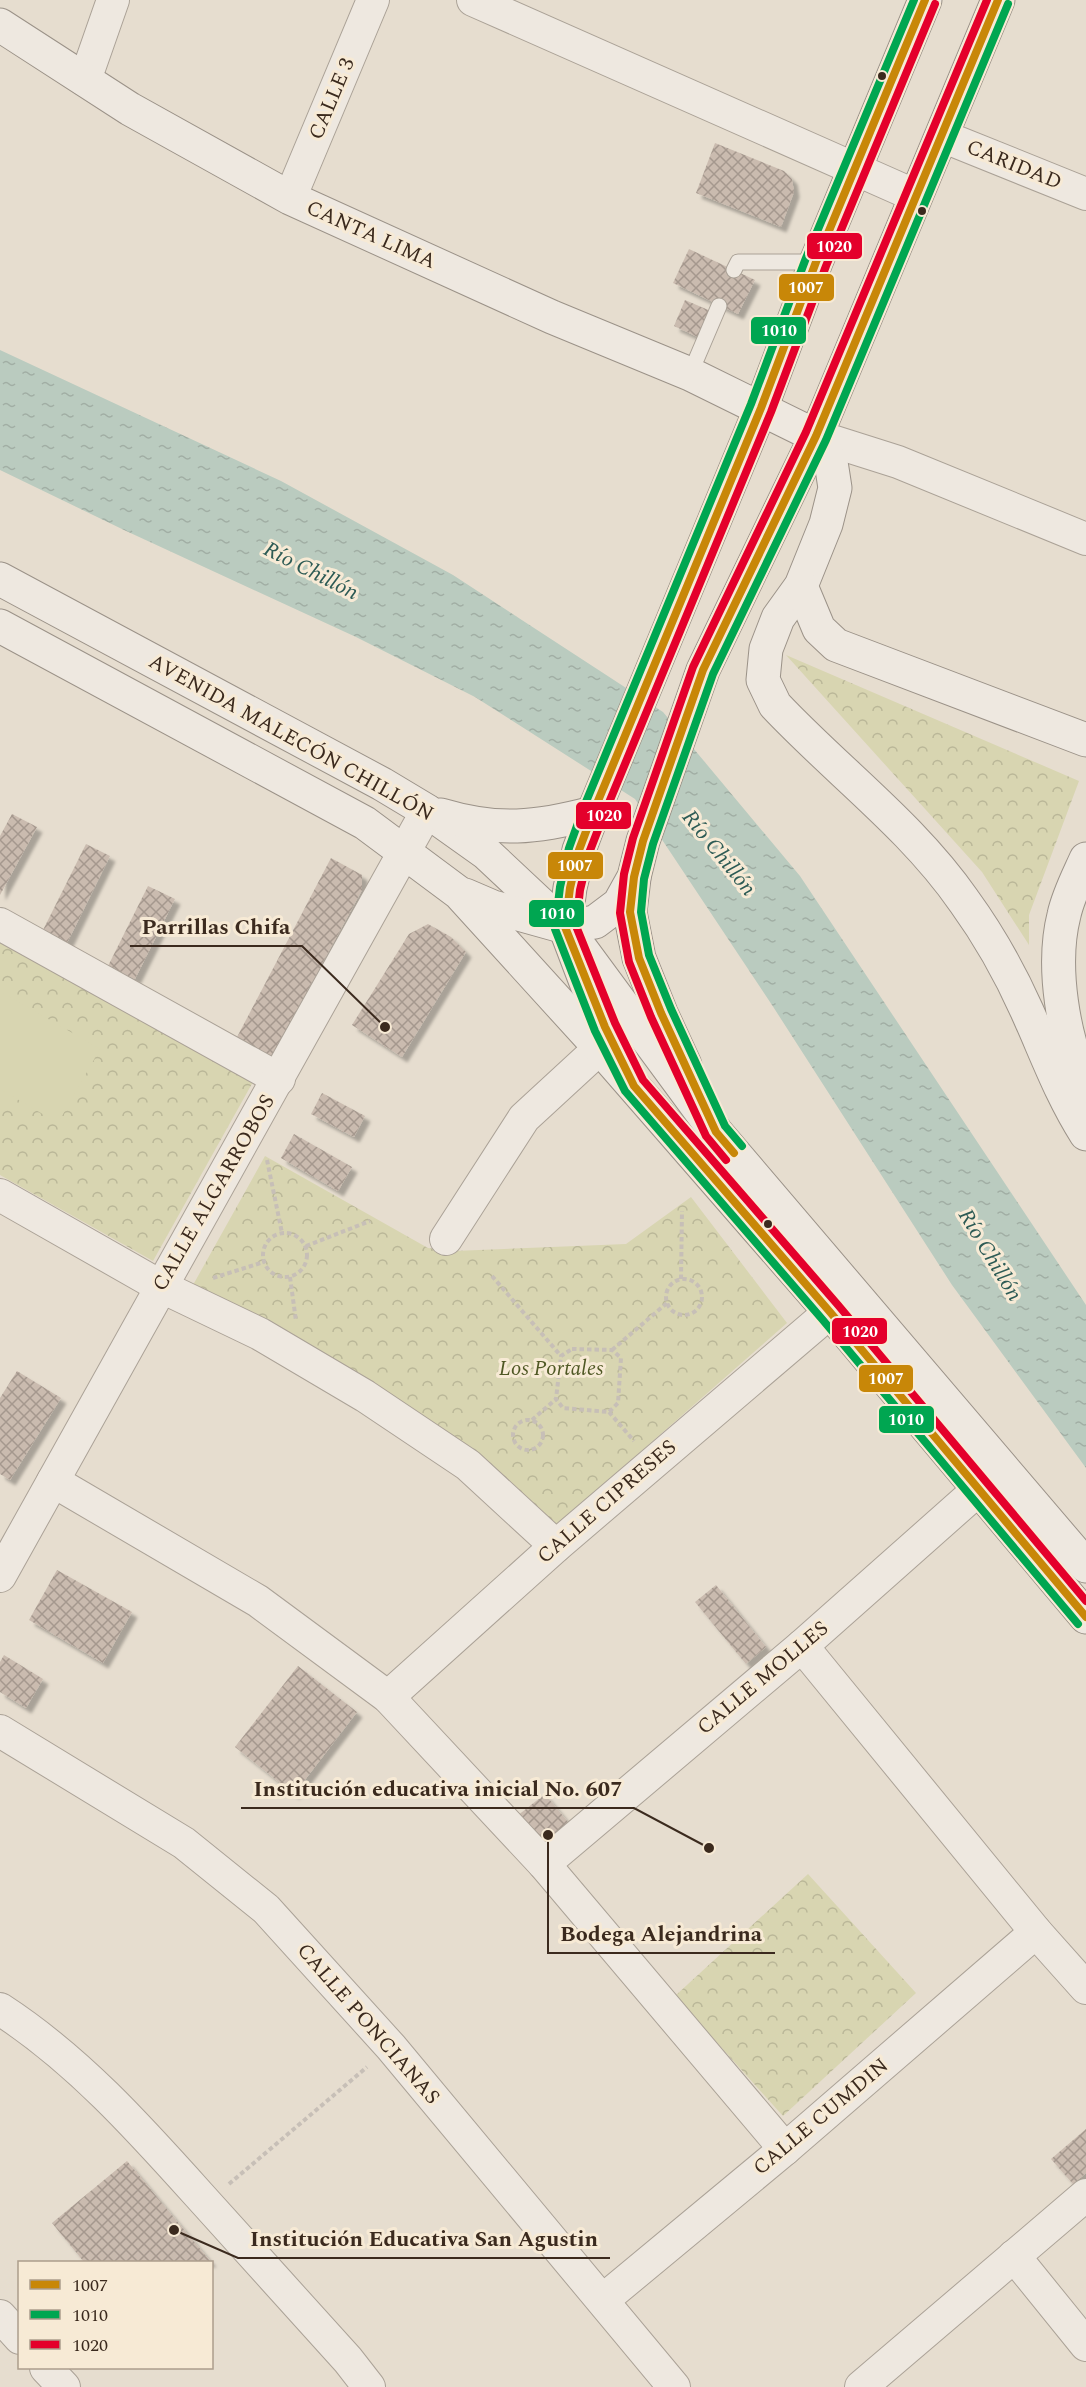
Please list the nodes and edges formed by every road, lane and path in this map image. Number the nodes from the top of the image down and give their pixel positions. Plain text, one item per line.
1 (113, 0) edge
2 (373, 0) edge
3 (473, 0) edge
4 (925, 0) edge
5 (998, 0) edge
6 (0, 25) edge
7 (85, 80) junction
8 (942, 136) junction
9 (853, 169) junction
10 (1086, 194) edge
11 (916, 196) junction
12 (290, 198) junction
13 (816, 262) junction
14 (734, 270) dead end
15 (719, 306) dead end
16 (690, 374) junction
17 (761, 408) junction
18 (816, 436) junction
19 (1086, 539) edge
20 (0, 579) edge
21 (801, 586) junction
22 (0, 626) edge
23 (1086, 740) edge
24 (427, 811) junction
25 (593, 813) junction
26 (405, 851) junction
27 (1086, 859) edge
28 (634, 877) junction
29 (459, 893) junction
30 (0, 924) edge
31 (566, 927) junction
32 (600, 1048) junction
33 (279, 1079) junction
34 (634, 1086) junction
35 (1086, 1086) edge
36 (716, 1132) junction
37 (1086, 1134) edge
38 (267, 1160) dead end
39 (0, 1195) edge
40 (682, 1211) dead end
41 (370, 1221) dead end
42 (282, 1233) junction
43 (446, 1239) dead end
44 (306, 1246) junction
45 (264, 1262) junction
46 (492, 1276) dead end
47 (290, 1277) junction
48 (210, 1279) dead end
49 (681, 1279) junction
50 (160, 1286) junction
51 (667, 1302) junction
52 (830, 1312) junction
53 (298, 1332) dead end
54 (612, 1350) junction
55 (561, 1356) junction
56 (556, 1399) junction
57 (609, 1412) junction
58 (532, 1420) junction
59 (638, 1446) dead end
60 (53, 1480) junction
61 (979, 1489) junction
62 (556, 1546) junction
63 (1086, 1566) edge
64 (0, 1576) edge
65 (1086, 1617) edge
66 (802, 1646) junction
67 (388, 1696) junction
68 (0, 1731) edge
69 (544, 1864) junction
70 (1036, 1932) junction
71 (1086, 1988) edge
72 (0, 2008) edge
73 (391, 2047) junction
74 (784, 2149) junction
75 (1086, 2195) edge
76 (207, 2203) junction
77 (1014, 2256) junction
78 (603, 2300) junction
79 (0, 2316) edge
80 (18, 2336) edge
81 (1086, 2345) edge
82 (369, 2387) edge
83 (674, 2387) edge
84 (861, 2387) edge

1 - 7 street
2 - 12 street, CALLE 3
3 - 9 street
4 - 9 main road
5 - 8 main road
6 - 7 main road, CANTA LIMA
7 - 12 main road, CANTA LIMA
8 - 10 street, CARIDAD
8 - 11 main road
9 - 11 street
9 - 13 main road
11 - 18 main road
12 - 16 main road, CANTA LIMA
13 - 14 lane
13 - 17 main road
15 - 16 lane
16 - 17 main road, CANTA LIMA
17 - 18 main road, CANTA LIMA
17 - 25 main road
18 - 19 street
18 - 21 main road
18 - 28 main road
20 - 24 main road, AVENIDA MALECÓN CHILLÓN
21 - 23 main road
21 - 37 main road
22 - 26 main road, AVENIDA MALECÓN CHILLÓN
24 - 25 main road
24 - 26 street, CALLE ALGARROBOS
24 - 31 main road, AVENIDA MALECÓN CHILLÓN
25 - 31 main road
26 - 29 main road, AVENIDA MALECÓN CHILLÓN
26 - 33 street, CALLE ALGARROBOS
27 - 35 main road
28 - 31 main road
28 - 36 main road
29 - 31 main road
29 - 32 main road, AVENIDA MALECÓN CHILLÓN
30 - 33 street
31 - 34 main road
31 - 36 main road, AVENIDA MALECÓN CHILLÓN
32 - 34 main road, AVENIDA MALECÓN CHILLÓN
32 - 43 street
33 - 50 street, CALLE ALGARROBOS
34 - 52 main road, AVENIDA MALECÓN CHILLÓN
36 - 63 main road, AVENIDA MALECÓN CHILLÓN
38 - 42 path
39 - 50 street
40 - 49 path
41 - 44 path
42 - 44 path
42 - 45 path
44 - 47 path
45 - 47 path
45 - 48 path
46 - 55 path
47 - 53 path
49 - 51 path
49 - 51 path
50 - 60 street, CALLE ALGARROBOS
50 - 62 street
51 - 54 path
52 - 61 main road, AVENIDA MALECÓN CHILLÓN
52 - 62 street, CALLE CIPRESES
54 - 55 path
54 - 57 path
55 - 56 path
56 - 57 path
56 - 58 path
57 - 59 path
58 - 58 path
60 - 64 street, CALLE ALGARROBOS
60 - 67 street
61 - 65 main road, AVENIDA MALECÓN CHILLÓN
61 - 66 street, CALLE MOLLES
62 - 67 street, CALLE CIPRESES
66 - 69 street, CALLE MOLLES
66 - 70 street
67 - 69 street
68 - 73 street, CALLE PONCIANAS
69 - 74 street
70 - 71 street
70 - 74 street, CALLE CUMDIN
72 - 76 street
73 - 76 path
73 - 78 street, CALLE PONCIANAS
74 - 78 street, CALLE CUMDIN
75 - 77 street
76 - 82 street
77 - 81 street
77 - 84 street
78 - 83 street, CALLE PONCIANAS
79 - 80 street

